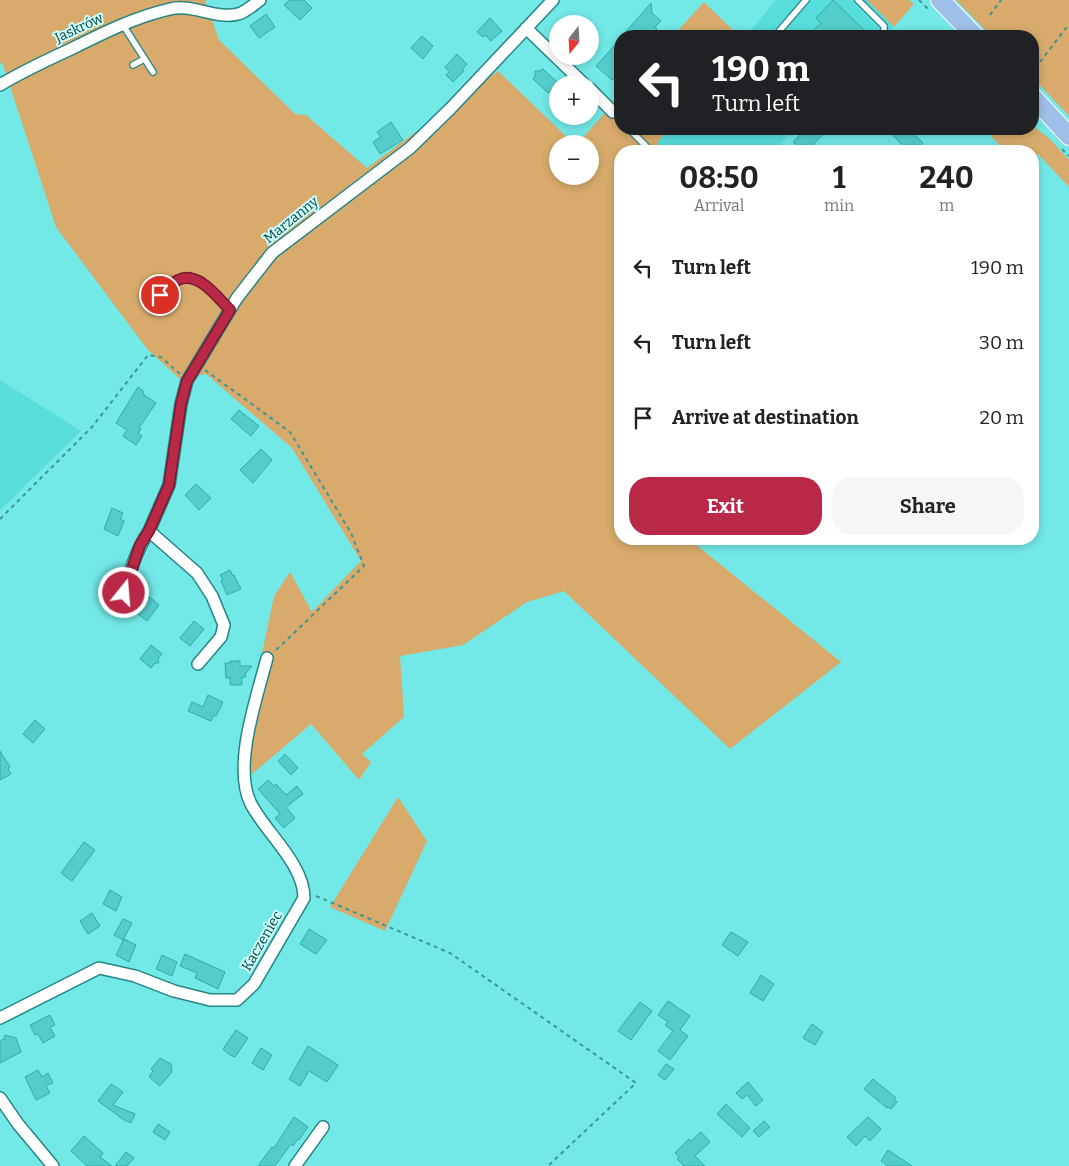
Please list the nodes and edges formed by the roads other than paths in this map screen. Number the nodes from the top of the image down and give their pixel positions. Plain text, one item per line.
1 (260, 0) edge
2 (553, 0) edge
3 (806, 0) edge
4 (858, 0) edge
5 (940, 0) edge
6 (123, 25) junction
7 (526, 28) junction
8 (780, 30) edge
9 (883, 30) edge
10 (970, 30) edge
11 (144, 59) junction
12 (133, 65) dead end
13 (153, 72) dead end
14 (575, 75) edge
15 (0, 85) edge
16 (599, 98) edge
17 (1039, 104) edge
18 (614, 112) edge
19 (635, 135) edge
20 (1069, 136) edge
21 (645, 145) edge
22 (160, 295) dead end
23 (230, 310) junction
24 (149, 531) junction
25 (119, 610) dead end
26 (267, 658) road end
27 (198, 664) dead end
28 (0, 1018) edge
29 (0, 1098) edge
30 (323, 1127) dead end
31 (50, 1165) edge
32 (295, 1166) edge

1 - 6 street, Jaskrów
2 - 7 street, Marzanny
3 - 8 lane
4 - 9 lane
5 - 10 main road
6 - 11 lane
6 - 15 street, Jaskrów
7 - 14 street
7 - 23 street, Marzanny
11 - 12 lane
11 - 13 lane
16 - 18 street
17 - 20 main road
19 - 21 lane
22 - 23 lane
23 - 24 street, Marzanny
24 - 25 street, Marzanny
24 - 27 street
26 - 28 street, Kaczeniec
29 - 31 street
30 - 32 street

